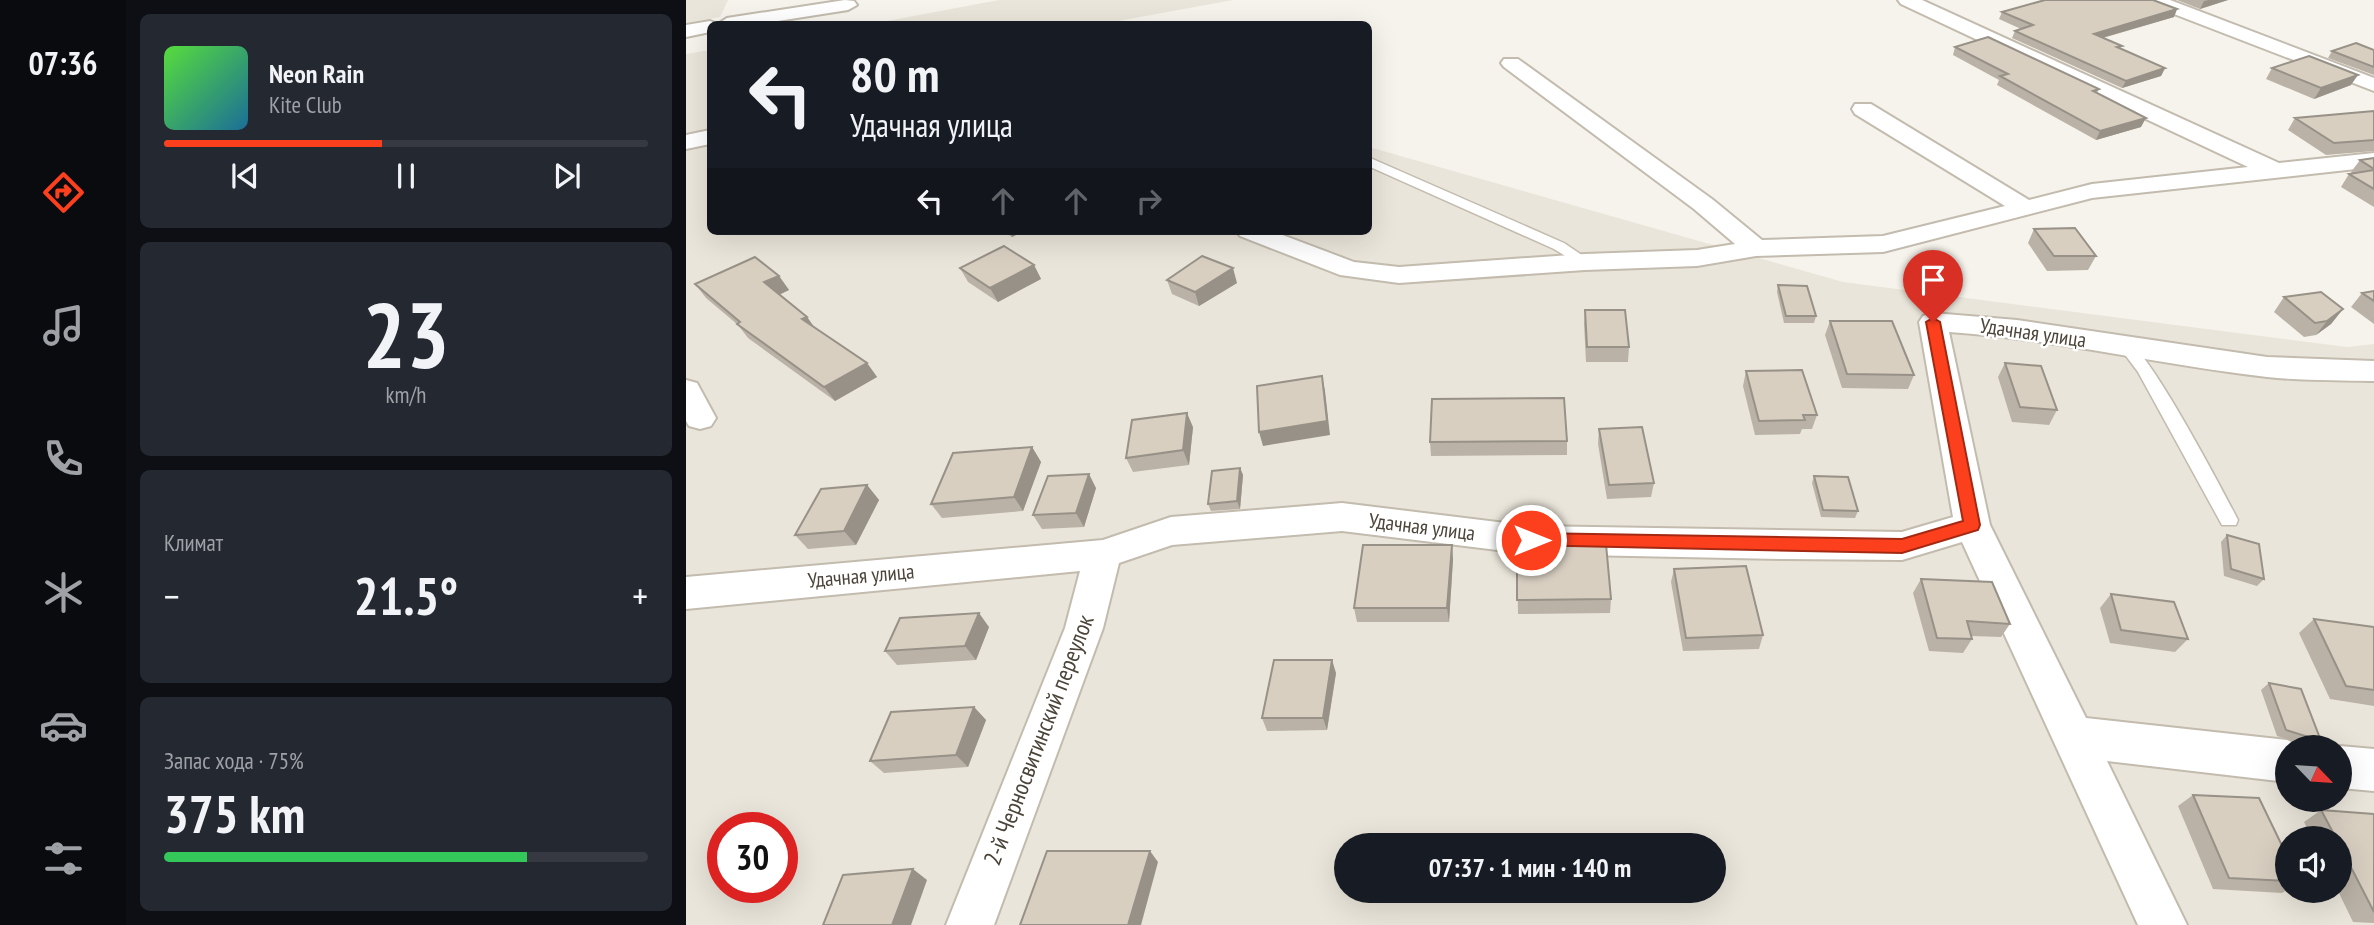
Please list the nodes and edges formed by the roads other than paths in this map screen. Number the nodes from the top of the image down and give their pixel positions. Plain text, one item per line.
1 (1907, 0) edge
2 (2154, 0) edge
3 (848, 5) dead end
4 (746, 21) edge
5 (707, 28) edge
6 (686, 31) edge
7 (1511, 63) dead end
8 (2374, 85) edge
9 (1864, 108) dead end
10 (707, 138) edge
11 (686, 142) edge
12 (2374, 160) edge
13 (1372, 162) edge
14 (2274, 170) junction
15 (2024, 207) junction
16 (1260, 235) edge
17 (1756, 248) junction
18 (1585, 262) junction
19 (2127, 348) junction
20 (2374, 371) edge
21 (686, 390) edge
22 (700, 418) dead end
23 (2229, 520) dead end
24 (1972, 525) junction
25 (1103, 554) junction
26 (686, 593) edge
27 (2075, 737) junction
28 (2275, 760) edge
29 (2352, 768) edge
30 (2374, 771) edge
31 (970, 925) edge
32 (2163, 925) edge

1 - 14 street
2 - 8 street
3 - 4 street
5 - 6 street
7 - 17 street
9 - 15 street
10 - 11 street
12 - 14 street
13 - 18 lane
14 - 15 street
15 - 17 street
16 - 18 street
17 - 18 street
19 - 20 street, Удачная улица
19 - 23 lane
19 - 24 street, Удачная улица
21 - 22 street
24 - 25 street, Удачная улица
24 - 27 street
25 - 26 street, Удачная улица
25 - 31 street, 2-й Черносвитинский переулок
27 - 28 street
27 - 32 street
29 - 30 street

